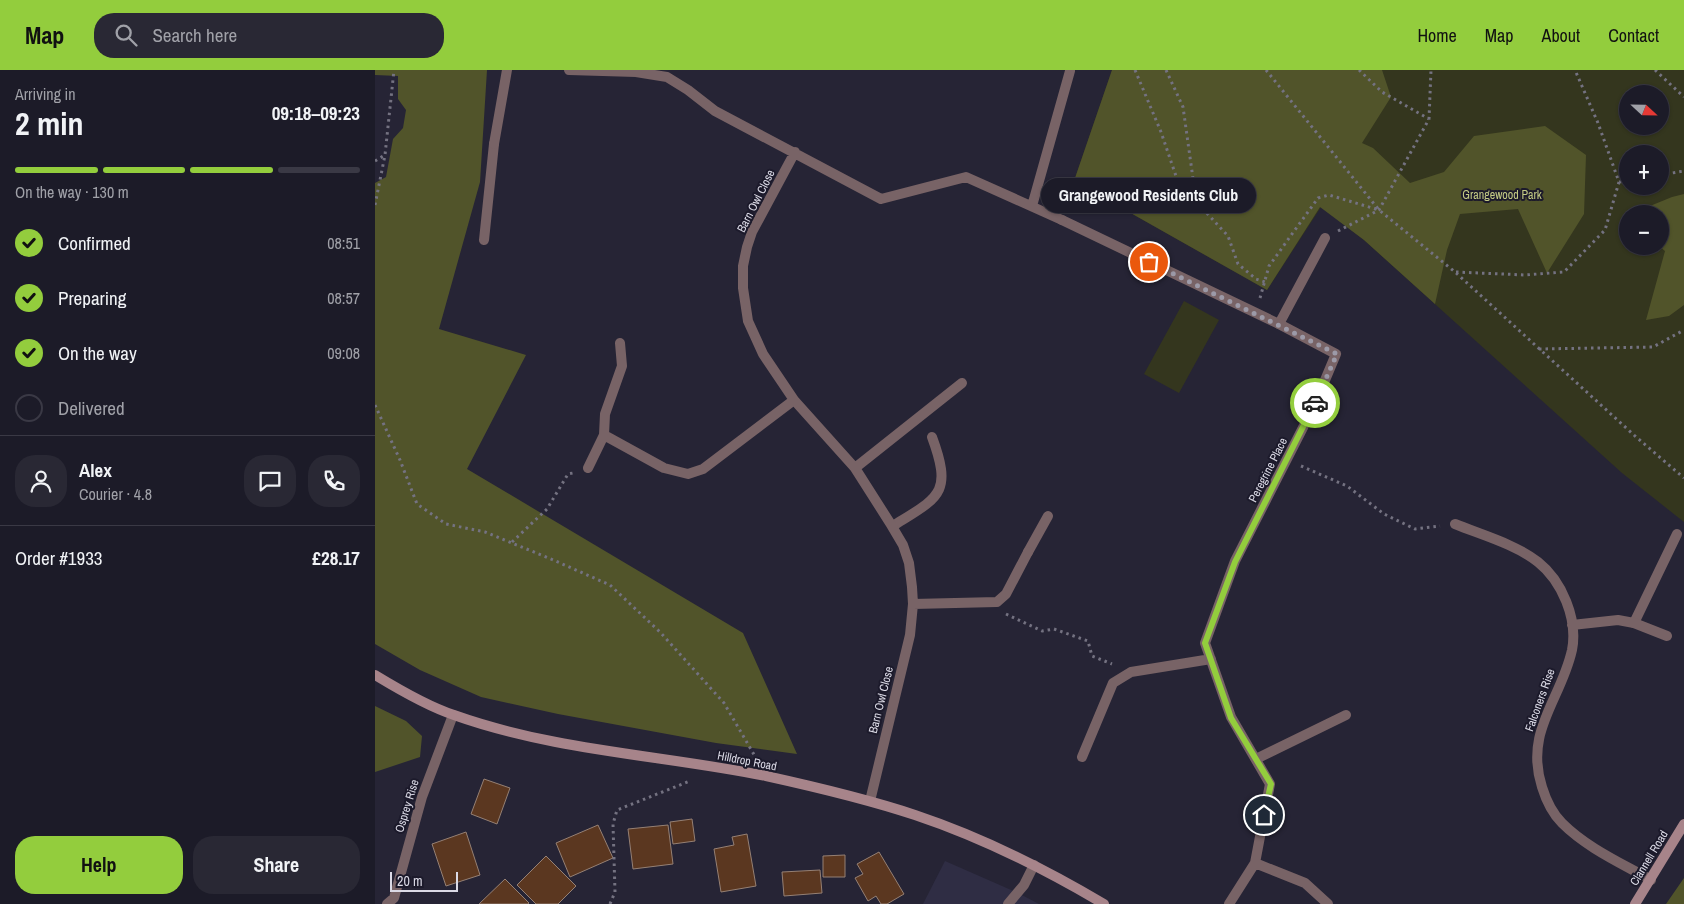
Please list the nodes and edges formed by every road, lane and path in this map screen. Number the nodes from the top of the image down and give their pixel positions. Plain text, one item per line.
1 (394, 70) edge
2 (507, 70) edge
3 (569, 70) edge
4 (1135, 70) edge
5 (1166, 70) edge
6 (1266, 70) edge
7 (1359, 70) edge
8 (1431, 70) edge
9 (1575, 70) edge
10 (1655, 70) edge
11 (1070, 71) edge
12 (1684, 97) edge
13 (1429, 119) junction
14 (795, 152) junction
15 (385, 155) junction
16 (375, 161) edge
17 (1684, 171) edge
18 (1669, 174) edge
19 (1619, 182) joint
20 (1196, 201) junction
21 (375, 205) edge
22 (1032, 206) junction
23 (1379, 210) junction
24 (1325, 238) joint
25 (484, 240) dead end
26 (1455, 272) junction
27 (1279, 324) junction
28 (1684, 330) edge
29 (620, 343) dead end
30 (1539, 349) junction
31 (962, 383) dead end
32 (793, 400) junction
33 (375, 405) edge
34 (604, 435) junction
35 (932, 437) dead end
36 (1287, 460) junction
37 (588, 468) joint
38 (855, 468) junction
39 (1684, 478) edge
40 (1048, 516) dead end
41 (1455, 524) joint
42 (893, 526) junction
43 (1677, 534) dead end
44 (512, 542) junction
45 (997, 602) junction
46 (913, 604) junction
47 (1634, 623) junction
48 (1573, 625) junction
49 (1667, 636) dead end
50 (1211, 659) junction
51 (375, 675) edge
52 (1123, 677) junction
53 (453, 715) junction
54 (1346, 715) dead end
55 (1082, 757) dead end
56 (1255, 759) junction
57 (766, 776) junction
58 (695, 779) dead end
59 (870, 801) junction
60 (1684, 824) edge
61 (1255, 863) junction
62 (1034, 865) junction
63 (1651, 880) junction
64 (387, 904) edge
65 (610, 904) edge
66 (1008, 904) edge
67 (1104, 904) edge
68 (1229, 904) edge
69 (1328, 904) edge
70 (1635, 904) edge

1 - 15 path
2 - 25 street
3 - 14 street
4 - 20 path
5 - 20 path
6 - 23 path
7 - 13 path
8 - 13 path
9 - 19 path
10 - 12 path
11 - 22 street
13 - 23 path
14 - 22 street
14 - 32 street, Barn Owl Close
15 - 16 path
15 - 21 path
17 - 18 path
19 - 26 path
20 - 23 path
22 - 27 street
23 - 24 path
23 - 26 path
24 - 27 street
26 - 30 path
27 - 36 street, Peregrine Place
28 - 30 path
29 - 34 street
30 - 39 path
31 - 38 street
32 - 34 street
32 - 38 street, Barn Owl Close
33 - 44 path
34 - 37 street
35 - 42 street
36 - 41 path
36 - 50 street, Peregrine Place
37 - 44 path
38 - 42 street, Barn Owl Close
40 - 45 street
41 - 48 street, Falconers Rise
42 - 46 street, Barn Owl Close
43 - 47 street
44 - 57 path
45 - 46 street
45 - 52 path
46 - 59 street, Barn Owl Close
47 - 48 street
47 - 49 street
48 - 63 street, Falconers Rise
50 - 52 street
50 - 56 street, Peregrine Place
51 - 53 street, Hilldrop Road
52 - 55 street
53 - 57 street, Hilldrop Road
53 - 64 street, Osprey Rise
54 - 56 street
56 - 61 street, Peregrine Place
57 - 59 street, Hilldrop Road
58 - 65 path
59 - 62 street, Hilldrop Road
60 - 63 street, Clannell Road
61 - 68 street, Peregrine Place
61 - 69 street
62 - 66 street
62 - 67 street, Hilldrop Road
63 - 70 street, Clannell Road

